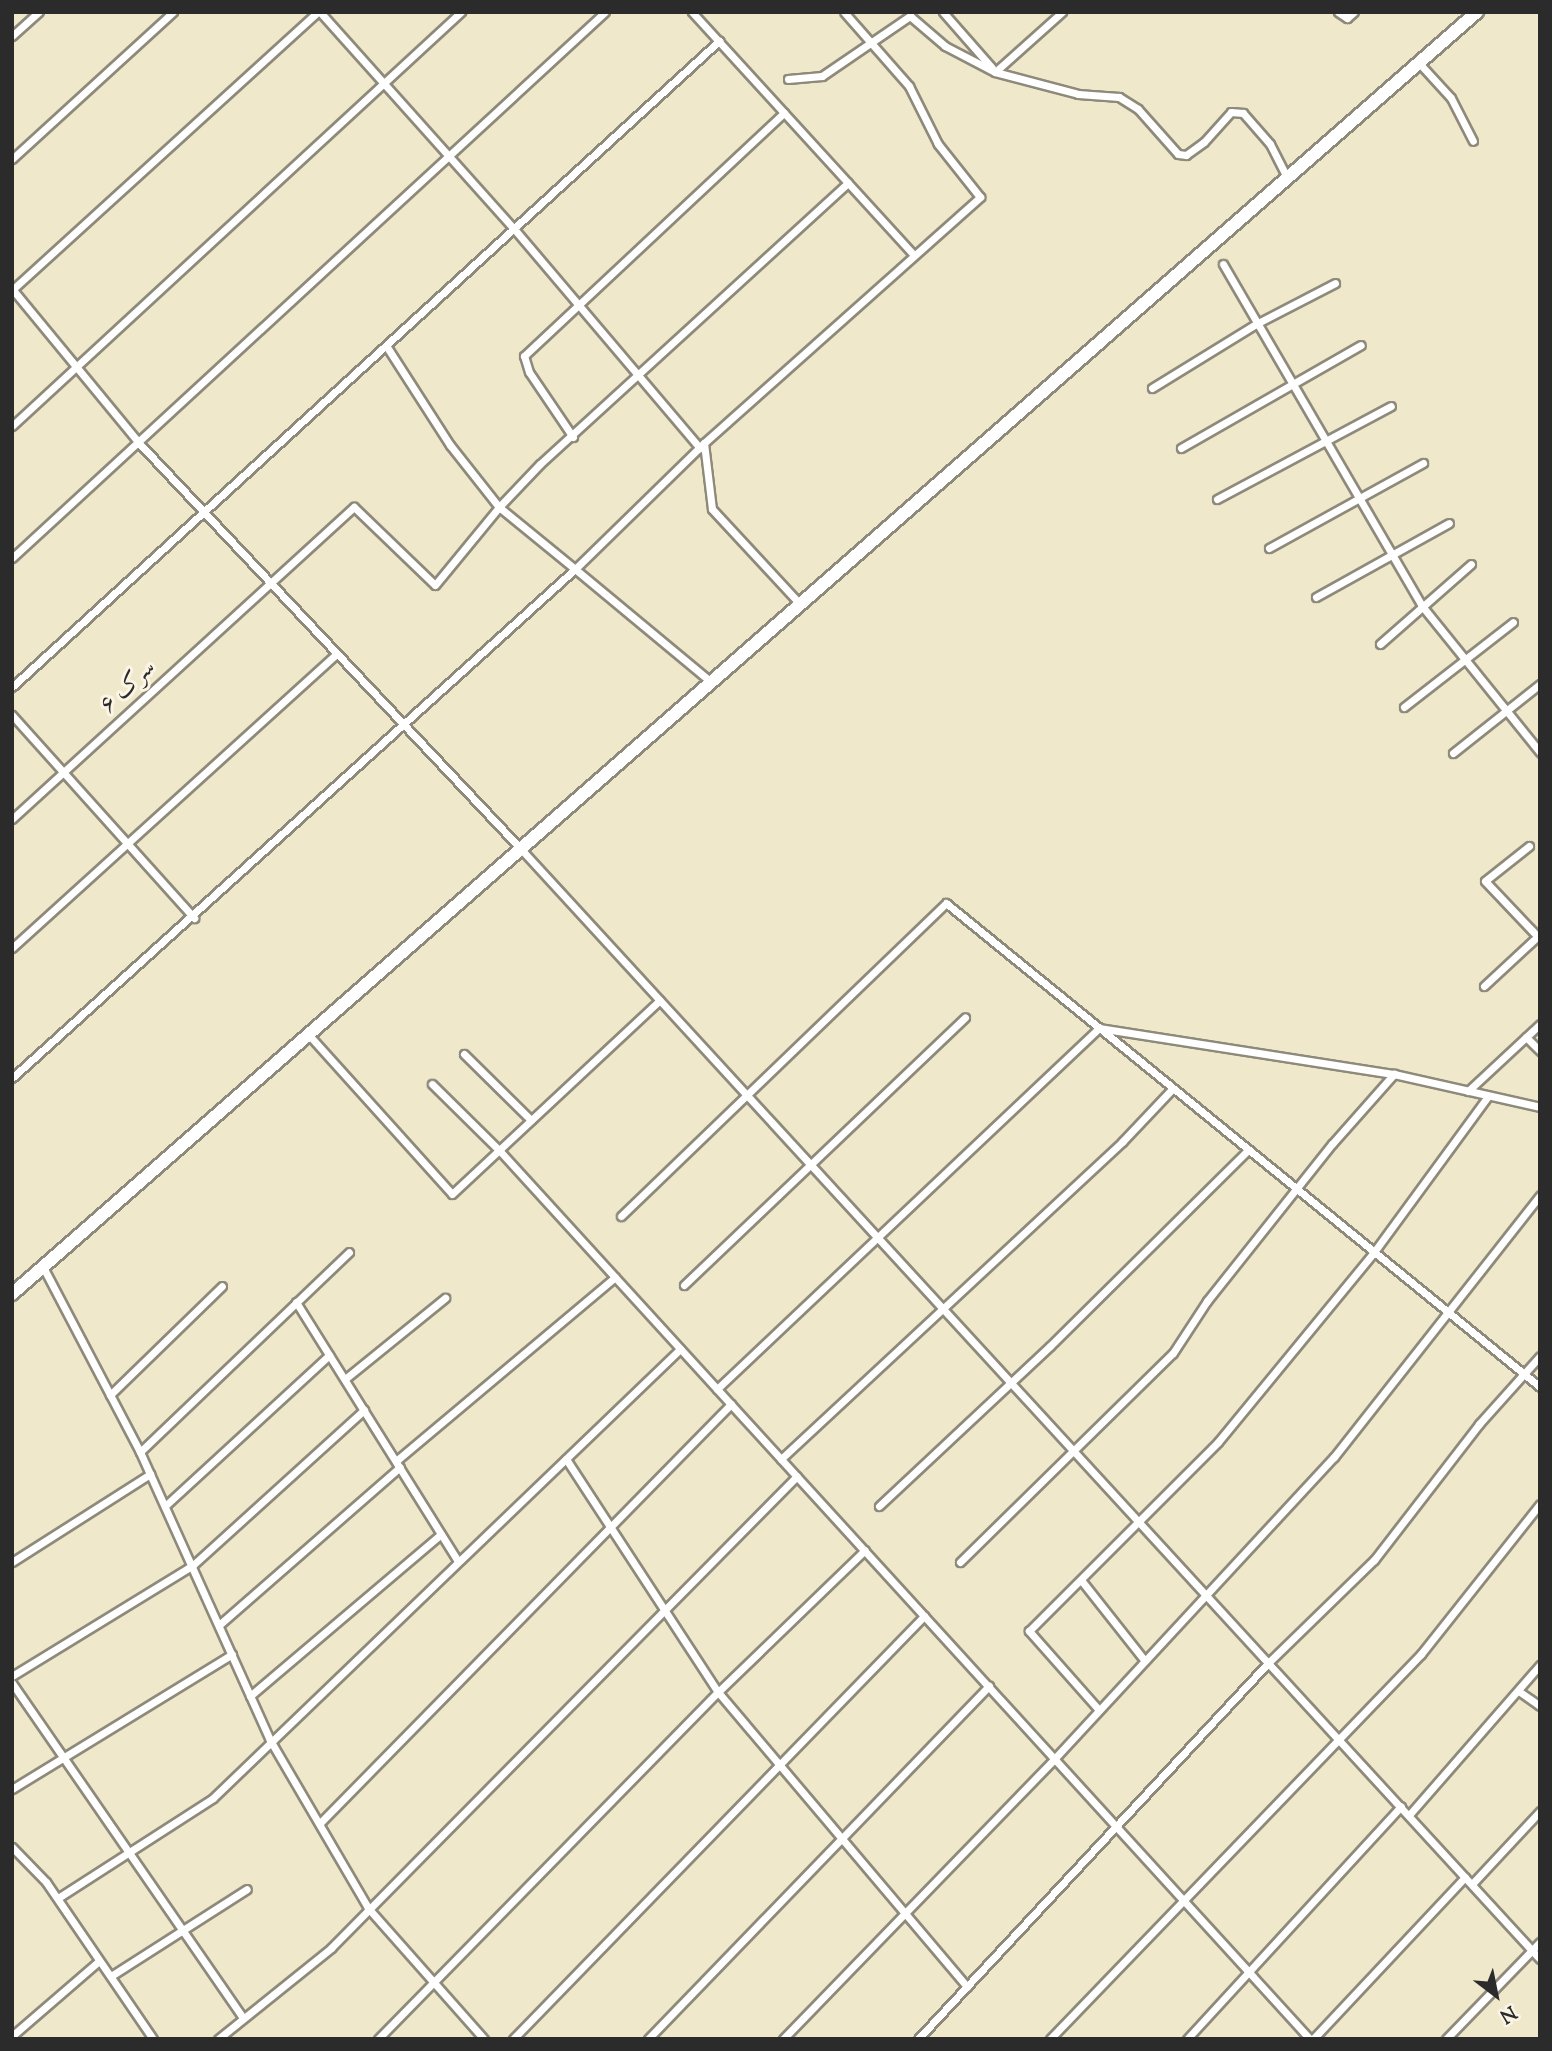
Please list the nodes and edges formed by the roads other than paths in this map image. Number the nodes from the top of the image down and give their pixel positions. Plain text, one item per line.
1 (38, 12) edge
2 (173, 12) edge
3 (319, 12) edge
4 (461, 12) edge
5 (605, 12) edge
6 (692, 12) edge
7 (844, 12) edge
8 (943, 12) edge
9 (1062, 12) edge
10 (1338, 12) edge
11 (1354, 12) edge
12 (1477, 12) edge
13 (451, 16) edge
14 (12, 36) edge
15 (719, 41) junction
16 (871, 43) junction
17 (1419, 63) junction
18 (995, 72) junction
19 (788, 79) dead end
20 (383, 82) junction
21 (784, 113) junction
22 (1472, 141) dead end
23 (449, 158) junction
24 (12, 159) edge
25 (1287, 178) junction
26 (848, 183) junction
27 (515, 230) junction
28 (912, 253) junction
29 (1223, 264) dead end
30 (1335, 283) dead end
31 (13, 290) edge
32 (578, 303) junction
33 (1256, 324) junction
34 (1361, 345) dead end
35 (387, 347) junction
36 (76, 369) junction
37 (638, 377) junction
38 (1291, 384) junction
39 (1152, 388) dead end
40 (1391, 406) dead end
41 (12, 426) edge
42 (573, 437) junction
43 (1324, 442) junction
44 (139, 443) junction
45 (702, 445) junction
46 (1181, 448) dead end
47 (1423, 463) dead end
48 (1217, 499) dead end
49 (1357, 499) junction
50 (499, 507) junction
51 (204, 513) junction
52 (1449, 523) dead end
53 (1269, 548) dead end
54 (1391, 556) junction
55 (12, 558) edge
56 (1471, 564) dead end
57 (575, 569) junction
58 (269, 582) junction
59 (1316, 597) dead end
60 (799, 603) junction
61 (1422, 606) junction
62 (1513, 622) dead end
63 (1380, 644) dead end
64 (337, 654) junction
65 (1464, 660) junction
66 (710, 681) junction
67 (1540, 684) edge
68 (12, 687) edge
69 (1404, 707) dead end
70 (1506, 711) junction
71 (12, 715) edge
72 (402, 723) junction
73 (1540, 752) edge
74 (1453, 753) dead end
75 (65, 772) junction
76 (12, 819) edge
77 (128, 845) junction
78 (1529, 846) dead end
79 (520, 848) junction
80 (194, 918) junction
81 (1539, 937) edge
82 (12, 948) edge
83 (1484, 986) dead end
84 (660, 1000) junction
85 (965, 1017) dead end
86 (1540, 1024) edge
87 (1098, 1028) junction
88 (308, 1034) junction
89 (1526, 1037) junction
90 (1540, 1051) edge
91 (464, 1054) dead end
92 (1394, 1074) junction
93 (12, 1078) edge
94 (432, 1084) dead end
95 (1173, 1088) junction
96 (1468, 1091) junction
97 (748, 1095) junction
98 (1488, 1096) junction
99 (1540, 1107) edge
100 (531, 1120) junction
101 (499, 1150) junction
102 (1248, 1150) junction
103 (812, 1165) junction
104 (1296, 1189) junction
105 (1540, 1195) edge
106 (621, 1216) dead end
107 (880, 1239) junction
108 (349, 1252) dead end
109 (1374, 1252) junction
110 (43, 1267) junction
111 (615, 1277) junction
112 (684, 1285) dead end
113 (222, 1286) dead end
114 (12, 1294) edge
115 (445, 1298) dead end
116 (296, 1302) junction
117 (946, 1309) junction
118 (1447, 1312) junction
119 (680, 1349) junction
120 (329, 1355) junction
121 (1540, 1356) edge
122 (1525, 1375) junction
123 (345, 1380) junction
124 (1012, 1381) junction
125 (1540, 1387) edge
126 (717, 1389) junction
127 (110, 1395) junction
128 (731, 1404) junction
129 (364, 1410) junction
130 (1076, 1451) junction
131 (140, 1452) junction
132 (566, 1459) junction
133 (781, 1459) junction
134 (398, 1464) junction
135 (150, 1474) junction
136 (797, 1476) junction
137 (1540, 1504) edge
138 (165, 1506) junction
139 (879, 1506) dead end
140 (1140, 1522) junction
141 (611, 1527) junction
142 (442, 1534) junction
143 (865, 1550) junction
144 (458, 1561) junction
145 (12, 1562) edge
146 (960, 1562) dead end
147 (193, 1565) junction
148 (1081, 1580) junction
149 (1207, 1594) junction
150 (663, 1611) junction
151 (924, 1615) junction
152 (219, 1625) junction
153 (232, 1654) junction
154 (1145, 1661) junction
155 (1269, 1662) junction
156 (1540, 1665) edge
157 (12, 1676) edge
158 (12, 1683) edge
159 (989, 1686) junction
160 (718, 1692) junction
161 (1520, 1692) junction
162 (250, 1696) junction
163 (1540, 1706) edge
164 (1099, 1710) junction
165 (1338, 1738) junction
166 (270, 1740) junction
167 (62, 1756) junction
168 (1055, 1758) junction
169 (780, 1765) junction
170 (12, 1789) edge
171 (1401, 1806) junction
172 (1540, 1811) edge
173 (1409, 1815) junction
174 (320, 1823) junction
175 (1114, 1826) junction
176 (841, 1838) junction
177 (12, 1847) edge
178 (128, 1850) junction
179 (21, 1855) junction
180 (12, 1862) edge
181 (1465, 1877) junction
182 (1472, 1884) junction
183 (247, 1889) dead end
184 (58, 1898) junction
185 (1184, 1900) junction
186 (368, 1908) junction
187 (904, 1913) junction
188 (183, 1931) junction
189 (1540, 1942) edge
190 (1532, 1951) junction
191 (1540, 1959) edge
192 (99, 1961) junction
193 (1251, 1971) junction
194 (111, 1976) junction
195 (432, 1980) junction
196 (967, 1987) junction
197 (243, 2018) junction
198 (12, 2036) edge
199 (153, 2039) edge
200 (218, 2039) edge
201 (378, 2039) edge
202 (484, 2039) edge
203 (513, 2039) edge
204 (648, 2039) edge
205 (783, 2039) edge
206 (918, 2039) edge
207 (1051, 2039) edge
208 (1186, 2039) edge
209 (1311, 2039) edge
210 (1447, 2039) edge

1 - 14 street
2 - 24 street
3 - 20 street
3 - 31 street
4 - 13 street
5 - 23 street
6 - 15 street
7 - 16 street
8 - 18 street
9 - 18 street
10 - 11 street
12 - 17 main road
13 - 20 street
15 - 21 street
15 - 27 street
16 - 18 street
16 - 19 street
16 - 28 street
17 - 22 street
17 - 25 main road
18 - 25 street
20 - 23 street
20 - 36 street
21 - 26 street
21 - 32 street
23 - 27 street
23 - 44 street
25 - 60 main road
26 - 28 street
26 - 37 street
27 - 32 street
27 - 35 street
28 - 45 street
29 - 33 street
30 - 33 street
31 - 36 street
32 - 37 street
32 - 42 street
33 - 38 street
33 - 39 street
34 - 38 street
35 - 50 street
35 - 51 street
36 - 41 street
36 - 44 street
37 - 42 street
37 - 45 street
38 - 43 street
38 - 46 street
40 - 43 street
42 - 50 street
43 - 48 street
43 - 49 street
44 - 51 street
44 - 55 street
45 - 57 street
45 - 60 street
47 - 49 street
49 - 53 street
49 - 54 street
50 - 57 street
50 - 58 street, سرک ۶
51 - 58 street
51 - 68 street
52 - 54 street
54 - 59 street
54 - 61 street
56 - 61 street
57 - 66 street
57 - 72 street
58 - 64 street
58 - 75 street, سرک ۶
60 - 66 main road
61 - 63 street
61 - 65 street
62 - 65 street
64 - 72 street
64 - 77 street
65 - 69 street
65 - 70 street
66 - 79 main road
67 - 70 street
70 - 73 street
70 - 74 street
71 - 75 street
72 - 79 street
72 - 80 street
75 - 76 street, سرک ۶
75 - 77 street
77 - 80 street
77 - 82 street
78 - 81 street
79 - 84 street
79 - 88 main road
80 - 93 street
81 - 83 street
84 - 97 street
84 - 100 street
85 - 103 street
86 - 89 street
87 - 92 street
87 - 95 street
87 - 97 street
87 - 107 street
88 - 101 street
88 - 110 main road
89 - 90 street
89 - 96 street
91 - 100 street
92 - 96 street
92 - 104 street
94 - 101 street
95 - 102 street
95 - 117 street
96 - 98 street
97 - 103 street
97 - 106 street
98 - 99 street
98 - 109 street
100 - 101 street
101 - 111 street
102 - 104 street
102 - 124 street
103 - 107 street
103 - 112 street
104 - 109 street
104 - 130 street
105 - 118 street
107 - 117 street
107 - 126 street
108 - 116 street
109 - 118 street
109 - 140 street
110 - 114 main road
110 - 127 street
111 - 119 street
111 - 134 street
113 - 127 street
115 - 123 street
116 - 120 street
116 - 131 street
117 - 124 street
117 - 133 street
118 - 122 street
118 - 149 street
119 - 126 street
119 - 132 street
120 - 123 street
120 - 138 street
121 - 122 street
122 - 125 street
122 - 155 street
123 - 129 street
124 - 130 street
124 - 139 street
126 - 128 street
127 - 131 street
128 - 133 street
128 - 141 street
129 - 134 street
129 - 147 street
130 - 140 street
130 - 146 street
131 - 135 street
132 - 141 street
132 - 144 street
133 - 136 street
134 - 142 street
134 - 152 street
135 - 138 street
135 - 145 street
136 - 143 street
136 - 150 street
137 - 165 street
138 - 147 street
140 - 148 street
140 - 149 street
141 - 150 street
141 - 174 street
142 - 144 street
142 - 162 street
143 - 151 street
143 - 160 street
144 - 166 street
147 - 152 street
147 - 157 street
148 - 154 street
148 - 164 street
149 - 154 street
149 - 155 street
150 - 160 street
150 - 186 street
151 - 159 street
151 - 169 street
152 - 153 street
153 - 162 street
153 - 167 street
154 - 164 street
155 - 165 street
155 - 175 street
156 - 161 street
158 - 167 street
159 - 168 street
159 - 176 street
160 - 169 street
160 - 195 street
161 - 163 street
161 - 173 street
162 - 166 street
164 - 168 street
165 - 171 street
165 - 185 street
166 - 174 street
166 - 178 street
167 - 170 street
167 - 178 street
168 - 175 street
168 - 187 street
169 - 176 street
169 - 203 street
171 - 173 street
171 - 193 street
172 - 182 street
173 - 181 street
174 - 186 street
175 - 185 street
175 - 196 street
176 - 187 street
176 - 204 street
177 - 179 street
178 - 184 street
178 - 188 street
179 - 180 street
179 - 184 street
181 - 182 street
181 - 209 street
182 - 190 street
183 - 188 street
184 - 192 street
185 - 193 street
185 - 207 street
186 - 195 street
186 - 197 street
187 - 196 street
187 - 205 street
188 - 194 street
188 - 197 street
189 - 190 street
190 - 191 street
190 - 210 street
192 - 194 street
192 - 198 street
193 - 208 street
193 - 209 street
194 - 199 street
195 - 201 street
195 - 202 street
196 - 206 street
197 - 200 street

